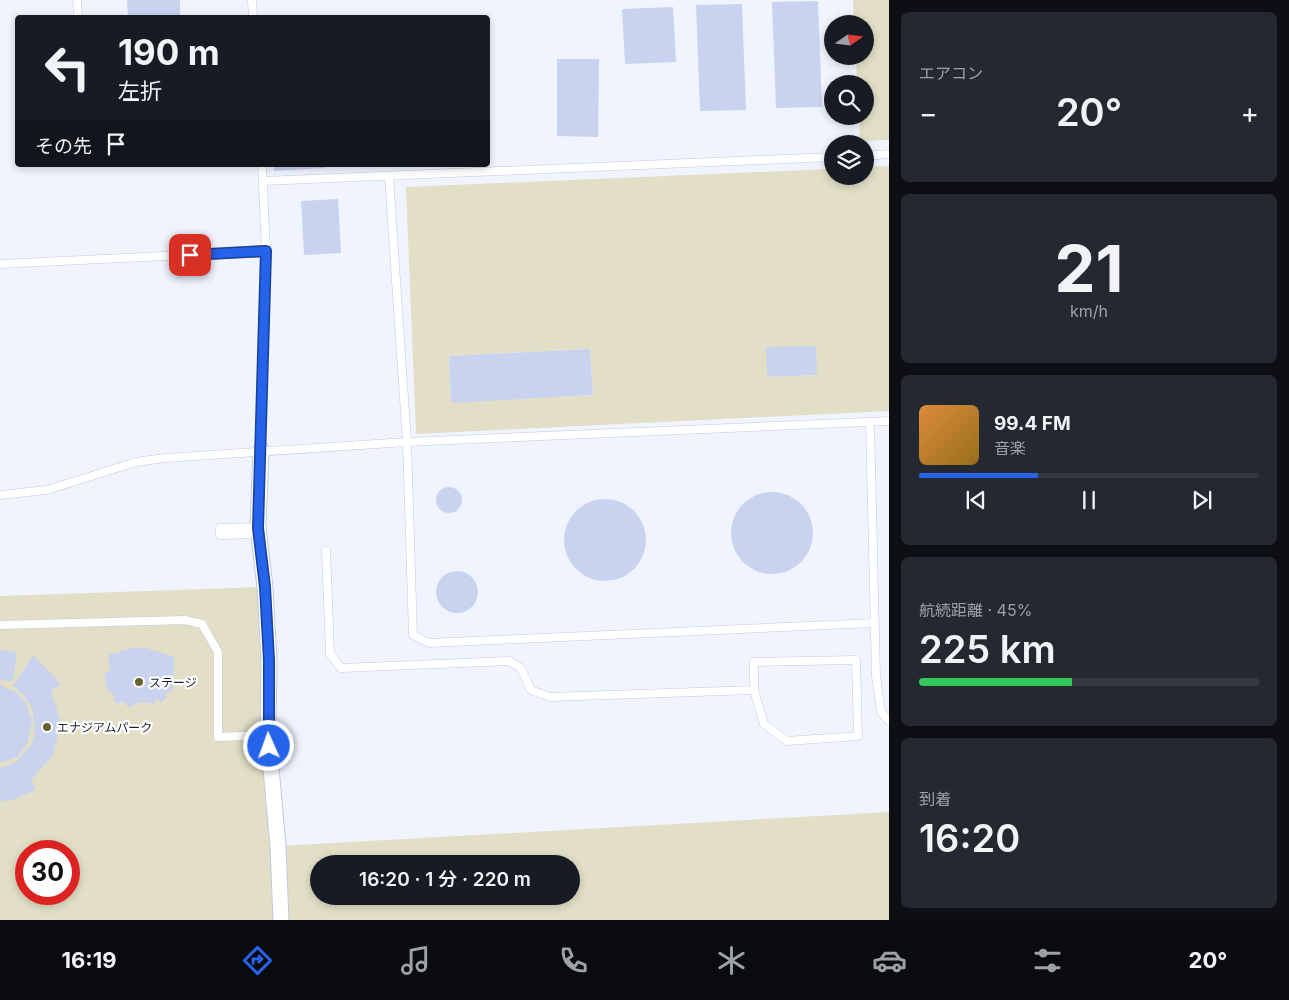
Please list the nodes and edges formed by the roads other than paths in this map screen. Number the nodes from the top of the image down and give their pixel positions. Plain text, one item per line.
1 (77, 0) edge
2 (252, 0) edge
3 (78, 15) edge
4 (253, 15) edge
5 (889, 154) edge
6 (874, 155) edge
7 (824, 157) edge
8 (262, 167) edge
9 (389, 177) junction
10 (263, 181) junction
11 (266, 251) junction
12 (0, 264) edge
13 (889, 421) edge
14 (870, 422) junction
15 (406, 442) junction
16 (261, 450) junction
17 (0, 495) edge
18 (326, 550) dead end
19 (874, 623) junction
20 (0, 625) edge
21 (754, 690) junction
22 (889, 721) edge
23 (268, 735) junction
24 (281, 920) edge

1 - 3 lane
2 - 4 lane
5 - 6 lane
7 - 9 lane
8 - 10 lane
9 - 10 lane
9 - 15 lane
10 - 11 lane
11 - 12 lane
11 - 16 lane
13 - 14 lane
14 - 15 lane
14 - 19 lane
15 - 16 lane
15 - 19 lane
16 - 17 lane
16 - 23 street
18 - 21 lane
19 - 22 lane
20 - 23 lane
21 - 21 lane
23 - 24 street

